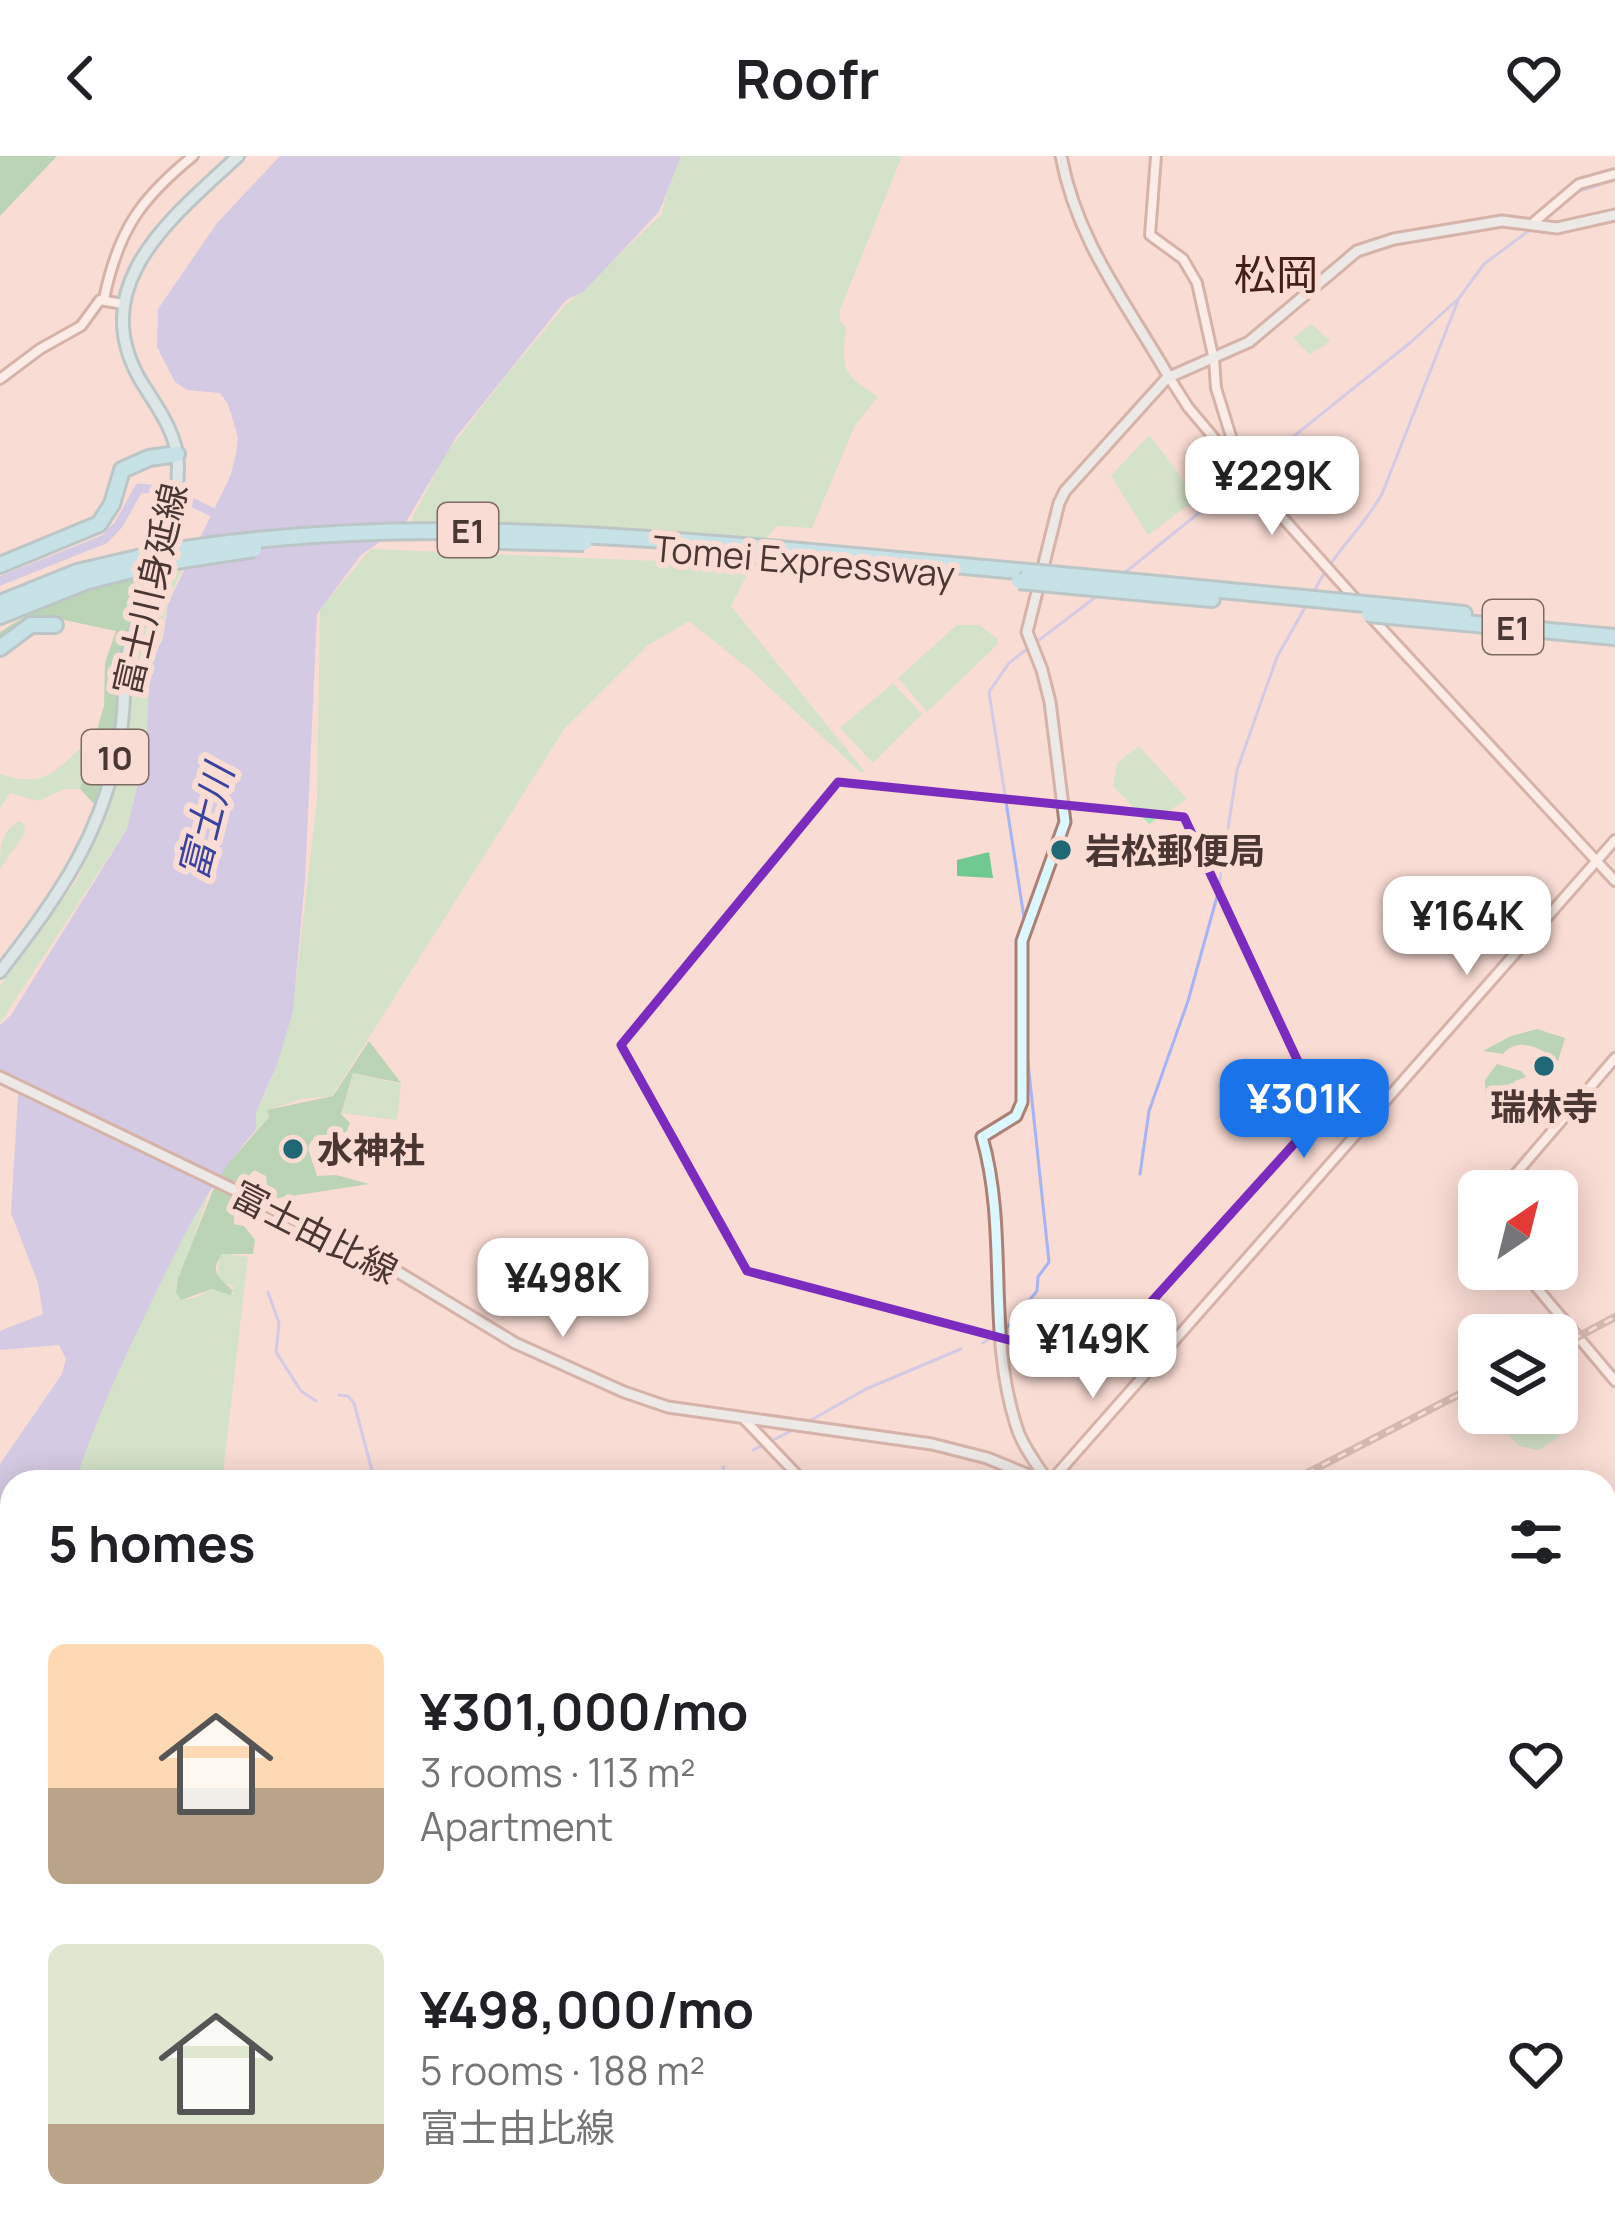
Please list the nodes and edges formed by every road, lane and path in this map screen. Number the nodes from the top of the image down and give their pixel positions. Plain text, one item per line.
1 (193, 156) edge
2 (238, 156) edge
3 (1061, 156) edge
4 (1156, 156) edge
5 (1615, 174) edge
6 (1615, 215) edge
7 (1539, 224) junction
8 (104, 299) junction
9 (123, 304) junction
10 (1214, 360) junction
11 (1169, 377) junction
12 (0, 379) edge
13 (177, 454) junction
14 (1242, 472) junction
15 (0, 560) edge
16 (152, 561) junction
17 (0, 601) edge
18 (0, 616) edge
19 (55, 625) dead end
20 (0, 626) edge
21 (1615, 632) edge
22 (0, 648) edge
23 (1615, 840) edge
24 (1597, 862) junction
25 (1615, 881) edge
26 (0, 972) edge
27 (1615, 1058) edge
28 (0, 1077) edge
29 (1519, 1170) edge
30 (1539, 1290) edge
31 (1615, 1381) edge
32 (743, 1418) junction
33 (792, 1470) edge
34 (1018, 1470) edge
35 (1041, 1470) edge
36 (1059, 1470) edge

1 - 8 street
2 - 9 main road
3 - 11 main road
4 - 10 street
5 - 7 street
6 - 7 main road
7 - 10 main road
8 - 9 street
8 - 12 street
9 - 13 main road, 富士川身延線 / 10
10 - 11 main road
10 - 14 street
11 - 14 street
11 - 35 main road
13 - 15 highway
13 - 26 main road, 富士川身延線 / 10
14 - 24 street
16 - 17 highway, Tomei Expressway / E1
16 - 18 highway, Tomei Expressway / E1
16 - 20 highway
16 - 21 highway, Tomei Expressway / E1, bridge
19 - 22 highway
23 - 24 street
24 - 25 street
24 - 36 street
27 - 29 street
28 - 32 main road, 富士由比線
30 - 31 street
32 - 33 street
32 - 34 main road, 富士由比線

